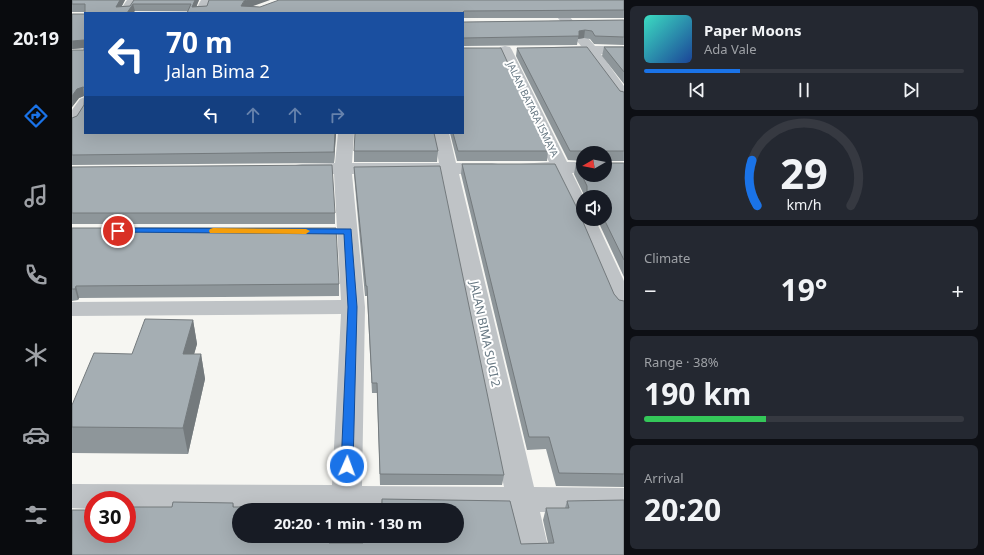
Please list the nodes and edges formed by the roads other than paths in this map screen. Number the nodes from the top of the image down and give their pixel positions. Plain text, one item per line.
1 (133, 0) edge
2 (208, 0) edge
3 (534, 1) edge
4 (554, 1) edge
5 (125, 12) edge
6 (201, 12) edge
7 (551, 23) edge
8 (567, 23) junction
9 (581, 23) edge
10 (520, 50) edge
11 (544, 50) edge
12 (591, 50) junction
13 (624, 50) edge
14 (624, 96) edge
15 (84, 104) edge
16 (72, 122) edge
17 (72, 125) edge
18 (84, 125) edge
19 (346, 134) edge
20 (441, 134) edge
21 (561, 167) junction
22 (576, 167) edge
23 (449, 168) junction
24 (288, 169) edge
25 (343, 169) junction
26 (576, 200) edge
27 (588, 226) edge
28 (624, 305) edge
29 (353, 307) junction
30 (72, 309) edge
31 (72, 496) edge
32 (522, 499) junction
33 (624, 500) edge
34 (312, 503) edge
35 (346, 503) edge
36 (381, 503) edge
37 (346, 543) edge
38 (346, 555) edge
39 (534, 555) edge

1 - 5 street
2 - 6 street
3 - 4 street
4 - 8 street
7 - 8 street
8 - 9 street
8 - 12 street
10 - 21 street, JALAN BATARA ISMAYA
11 - 12 street
12 - 13 street
12 - 14 street
15 - 16 street
17 - 18 street
19 - 25 street
20 - 23 street, JALAN BIMA SUCI 2
21 - 22 street
21 - 23 street
21 - 26 street, JALAN BATARA ISMAYA
23 - 25 street
23 - 32 street, JALAN BIMA SUCI 2
24 - 25 street
25 - 29 street
27 - 28 street
29 - 30 street
29 - 35 street
31 - 34 street
32 - 33 street
32 - 36 street
32 - 39 street, JALAN BIMA SUCI 2
37 - 38 street

